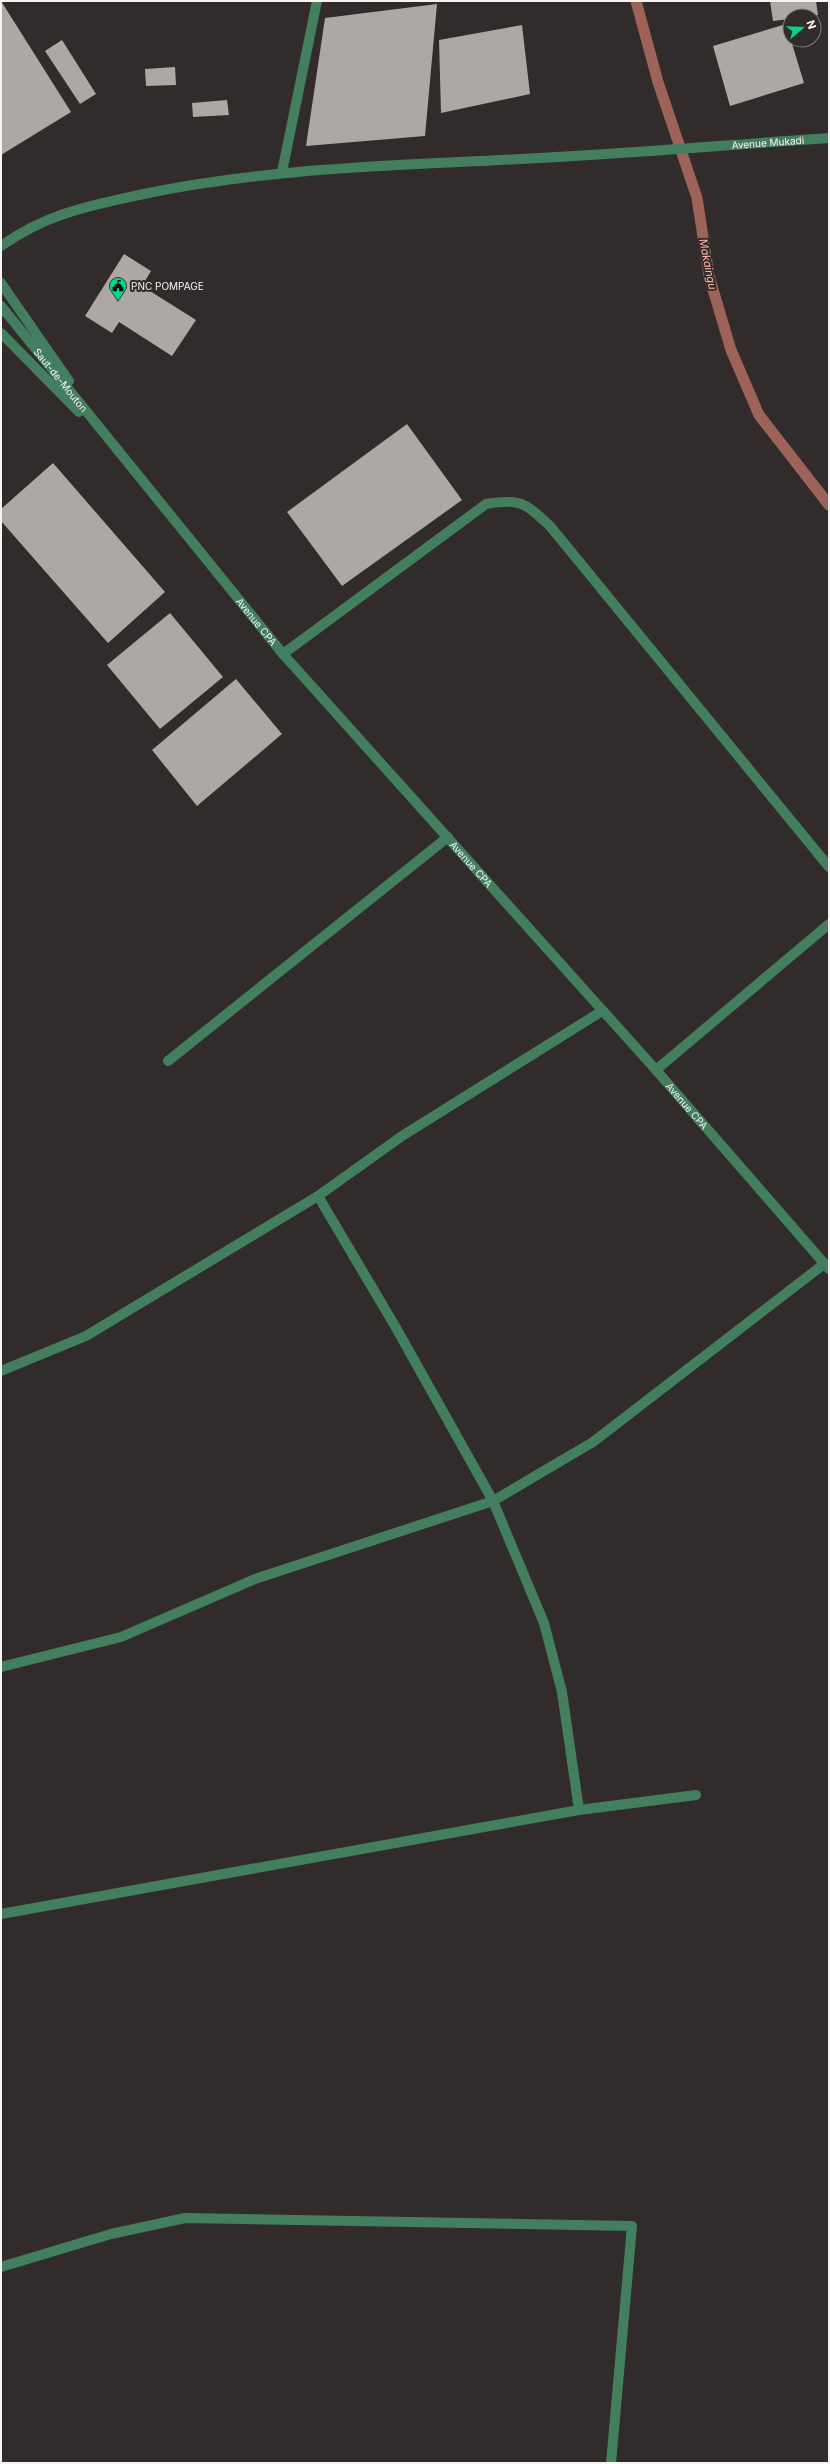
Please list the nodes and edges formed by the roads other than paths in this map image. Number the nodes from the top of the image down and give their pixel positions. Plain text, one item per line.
1 (317, 1) edge
2 (829, 138) edge
3 (282, 172) junction
4 (1, 246) edge
5 (1, 283) edge
6 (1, 306) edge
7 (1, 332) edge
8 (120, 454) junction
9 (283, 654) junction
10 (448, 838) junction
11 (829, 867) edge
12 (829, 924) edge
13 (602, 1011) junction
14 (168, 1060) dead end
15 (656, 1070) junction
16 (318, 1196) junction
17 (827, 1266) edge
18 (1, 1371) edge
19 (492, 1501) junction
20 (1, 1667) edge
21 (696, 1795) dead end
22 (579, 1810) junction
23 (1, 1914) edge
24 (1, 2267) edge
25 (611, 2463) edge

1 - 3 street
2 - 3 street, Avenue Mukadi
3 - 4 street, Avenue Mukadi
5 - 8 street
6 - 8 street, Saut-de-Mouton
7 - 8 street
8 - 9 street, Avenue CPA
9 - 10 street, Avenue CPA
9 - 11 street
10 - 13 street, Avenue CPA
10 - 14 street
12 - 15 street
13 - 15 street, Avenue CPA
13 - 16 street
15 - 17 street, Avenue CPA
16 - 18 street
16 - 19 street
17 - 19 street
19 - 20 street
19 - 22 street
21 - 22 street
22 - 23 street
24 - 25 street

